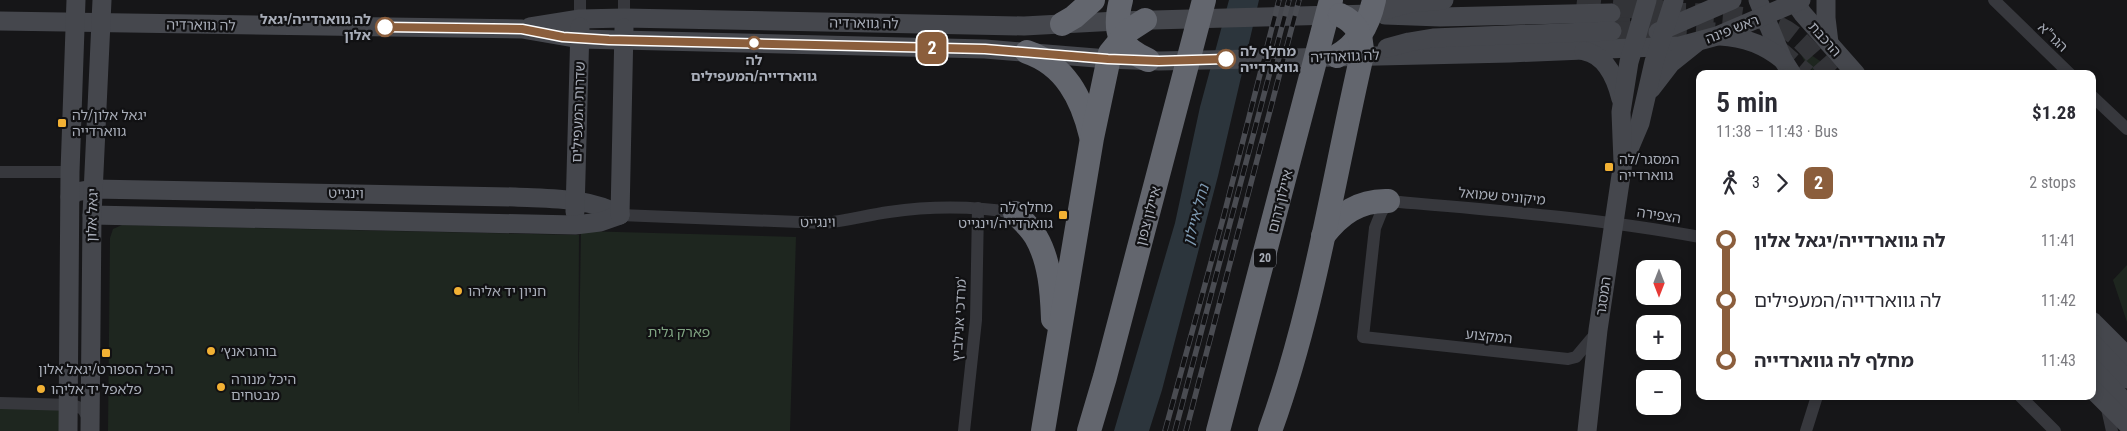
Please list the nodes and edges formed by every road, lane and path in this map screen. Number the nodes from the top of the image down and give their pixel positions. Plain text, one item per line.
1 (72, 0) edge
2 (76, 0) edge
3 (102, 0) edge
4 (580, 0) edge
5 (1093, 0) edge
6 (1204, 0) edge
7 (1444, 0) edge
8 (1647, 0) edge
9 (1674, 0) edge
10 (1702, 0) edge
11 (1723, 0) edge
12 (1732, 0) edge
13 (1826, 0) edge
14 (1994, 0) edge
15 (1797, 1) edge
16 (1336, 7) edge
17 (1372, 7) edge
18 (1761, 8) edge
19 (624, 9) edge
20 (580, 19) junction
21 (1119, 20) edge
22 (1155, 20) joint
23 (0, 21) edge
24 (44, 22) junction
25 (75, 24) junction
26 (101, 24) junction
27 (136, 24) junction
28 (1062, 24) junction
29 (1666, 27) junction
30 (522, 29) junction
31 (1716, 36) junction
32 (580, 39) junction
33 (624, 40) junction
34 (1698, 42) junction
35 (1829, 43) junction
36 (1361, 45) junction
37 (1660, 48) junction
38 (1632, 49) junction
39 (1580, 51) junction
40 (1027, 52) junction
41 (1337, 56) joint
42 (1108, 59) junction
43 (75, 60) junction
44 (1153, 61) junction
45 (1787, 67) edge
46 (100, 68) junction
47 (1853, 70) edge
48 (2066, 70) edge
49 (1645, 98) junction
50 (2096, 100) edge
51 (1621, 112) junction
52 (2127, 129) edge
53 (1092, 138) junction
54 (1623, 162) junction
55 (0, 172) edge
56 (70, 172) junction
57 (93, 189) junction
58 (70, 196) junction
59 (575, 200) junction
60 (1388, 201) junction
61 (978, 208) junction
62 (1016, 213) joint
63 (92, 215) junction
64 (620, 215) junction
65 (1613, 223) junction
66 (575, 225) junction
67 (1323, 236) junction
68 (1696, 236) edge
69 (2096, 325) edge
70 (1598, 330) junction
71 (2096, 347) edge
72 (2127, 356) edge
73 (1054, 370) junction
74 (2096, 372) edge
75 (2127, 379) edge
76 (2099, 395) edge
77 (1816, 400) edge
78 (2024, 400) edge
79 (0, 403) edge
80 (68, 404) junction
81 (2127, 404) edge
82 (2127, 424) edge
83 (87, 427) edge
84 (68, 431) edge
85 (964, 431) edge
86 (1043, 431) edge
87 (1089, 431) edge
88 (1218, 431) edge
89 (1270, 431) edge
90 (1587, 431) edge
91 (1806, 431) edge
92 (2055, 431) edge
93 (2112, 431) edge

1 - 24 main road
2 - 25 main road, יגאל אלון
3 - 26 main road, יגאל אלון
4 - 20 street, שדרות המעפילים
5 - 28 highway
6 - 87 highway, איילון צפון
7 - 17 main road
8 - 38 main road, המסגר
9 - 29 main road, המסגר
10 - 11 main road
12 - 29 main road
13 - 35 main road
14 - 48 street, הגר"א
15 - 18 main road, ראש פינה
15 - 35 main road, הרכבת
16 - 17 main road
16 - 22 main road
16 - 36 highway
16 - 88 highway, איילון דרום / 20
17 - 36 highway
17 - 36 main road
18 - 31 main road, ראש פינה
18 - 45 main road
19 - 20 main road, לה גווארדיה
19 - 28 main road, לה גווארדיה
19 - 33 main road
20 - 30 main road, לה גווארדיה
20 - 32 main road, שדרות המעפילים
21 - 22 highway
21 - 28 main road, לה גווארדיה
21 - 42 highway
21 - 44 highway
23 - 24 main road, לה גווארדיה
24 - 25 main road, לה גווארדיה
24 - 43 main road
25 - 26 main road, לה גווארדיה
25 - 43 main road, יגאל אלון
26 - 27 main road, לה גווארדיה
26 - 46 main road, יגאל אלון
27 - 30 main road, לה גווארדיה
27 - 46 main road
29 - 37 main road, המסגר
29 - 38 main road
30 - 32 main road, לה גווארדיה
31 - 34 main road, ראש פינה
31 - 45 main road
32 - 33 main road, לה גווארדיה
32 - 59 main road, שדרות המעפילים
33 - 40 main road, לה גווארדיה
33 - 64 main road
34 - 37 main road, ראש פינה
34 - 49 main road
35 - 47 main road, הרכבת
36 - 39 main road, לה גווארדיה
36 - 41 highway
36 - 67 highway
37 - 38 main road, לה גווארדיה
37 - 49 main road, המסגר
38 - 39 main road, לה גווארדיה
38 - 51 main road, המסגר
39 - 51 main road
40 - 42 main road, לה גווארדיה
40 - 53 highway
41 - 44 main road, לה גווארדיה
42 - 44 main road, לה גווארדיה
42 - 53 highway
43 - 56 main road, יגאל אלון
46 - 57 main road, יגאל אלון
49 - 54 main road, המסגר
50 - 52 street
51 - 54 main road, המסגר
53 - 73 highway
54 - 65 main road, המסגר
55 - 56 street
56 - 58 main road, יגאל אלון
57 - 58 main road, וינגייט
57 - 59 main road, וינגייט
57 - 63 main road, יגאל אלון
58 - 80 main road, יגאל אלון
59 - 64 main road, וינגייט
59 - 66 main road, שדרות המעפילים
60 - 65 street, מיקוניס שמואל
60 - 67 highway
60 - 70 street, המקצוע
61 - 62 street, וינגייט
61 - 64 street, וינגייט
61 - 85 street, מרדכי אנילביץ'
62 - 73 highway
63 - 66 main road, וינגייט
63 - 83 main road, יגאל אלון
64 - 66 main road, וינגייט
65 - 68 street, הצפירה
65 - 70 main road, המסגר
67 - 89 highway
69 - 72 main road
70 - 90 main road, המסגר
71 - 75 main road
73 - 86 highway
74 - 81 main road
76 - 82 main road
76 - 93 street
77 - 91 street
78 - 92 street
79 - 80 street
80 - 83 street
80 - 84 main road, יגאל אלון

